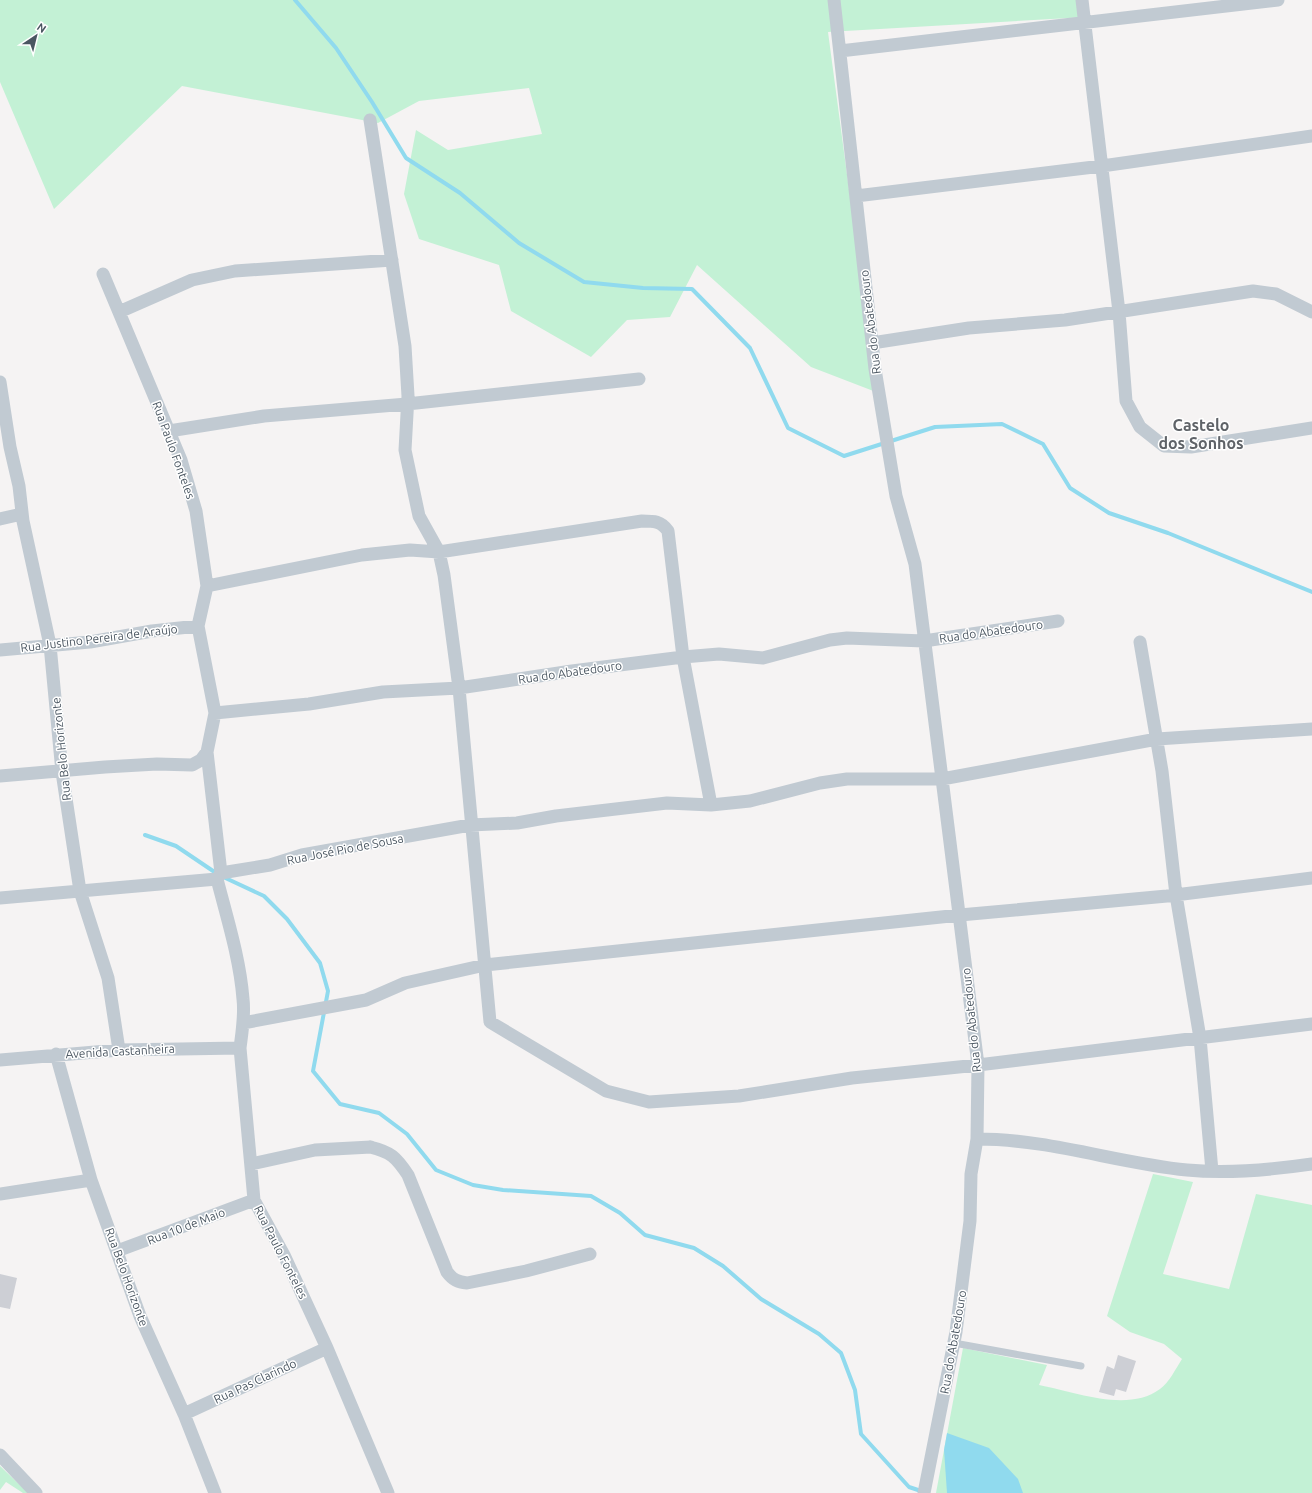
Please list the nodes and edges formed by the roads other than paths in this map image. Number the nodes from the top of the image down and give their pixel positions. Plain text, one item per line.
1 (834, 0) edge
2 (1082, 0) edge
3 (1278, 0) edge
4 (1085, 24) junction
5 (840, 51) junction
6 (370, 120) dead end
7 (1312, 136) edge
8 (1102, 166) junction
9 (856, 196) junction
10 (392, 260) junction
11 (103, 274) dead end
12 (119, 312) junction
13 (1119, 312) junction
14 (1312, 312) edge
15 (872, 343) junction
16 (639, 379) dead end
17 (0, 382) edge
18 (407, 404) junction
19 (1312, 428) edge
20 (169, 431) junction
21 (5, 448) edge
22 (22, 514) junction
23 (0, 519) edge
24 (439, 552) junction
25 (207, 586) junction
26 (1058, 621) dead end
27 (198, 626) junction
28 (924, 641) junction
29 (1140, 642) dead end
30 (50, 646) junction
31 (0, 650) edge
32 (683, 657) junction
33 (459, 688) junction
34 (215, 714) junction
35 (1312, 729) edge
36 (1157, 739) junction
37 (207, 752) junction
38 (62, 772) junction
39 (0, 776) edge
40 (942, 778) junction
41 (711, 805) junction
42 (470, 825) junction
43 (219, 876) junction
44 (1312, 878) edge
45 (80, 891) junction
46 (1176, 894) junction
47 (0, 898) edge
48 (960, 915) junction
49 (485, 966) junction
50 (243, 1023) junction
51 (1312, 1024) edge
52 (1200, 1038) junction
53 (240, 1048) junction
54 (119, 1050) junction
55 (56, 1054) junction
56 (0, 1060) edge
57 (978, 1065) junction
58 (977, 1139) junction
59 (251, 1164) junction
60 (1312, 1164) edge
61 (1212, 1171) junction
62 (91, 1180) junction
63 (0, 1194) edge
64 (254, 1200) junction
65 (117, 1252) junction
66 (590, 1254) dead end
67 (954, 1343) junction
68 (327, 1348) junction
69 (1081, 1366) dead end
70 (184, 1414) junction
71 (0, 1455) edge
72 (36, 1493) edge
73 (215, 1493) edge
74 (388, 1493) edge
75 (924, 1493) edge

1 - 5 street, Rua do Abatedouro
2 - 4 street
3 - 4 street
4 - 5 street
4 - 8 street
5 - 9 street, Rua do Abatedouro
6 - 10 street
7 - 8 street
8 - 9 street
8 - 13 street
9 - 15 street, Rua do Abatedouro
10 - 12 street
10 - 18 street
11 - 12 street, Rua Paulo Fonteles
12 - 20 street, Rua Paulo Fonteles
13 - 14 street
13 - 15 street
13 - 19 street
15 - 28 street, Rua do Abatedouro
16 - 18 street
17 - 21 street, Rua Belo Horizonte
18 - 20 street
18 - 24 street
20 - 25 street, Rua Paulo Fonteles
21 - 22 street, Rua Belo Horizonte
22 - 23 street
22 - 30 street, Rua Belo Horizonte
24 - 25 street
24 - 32 street
24 - 33 street
25 - 27 street, Rua Paulo Fonteles
26 - 28 street, Rua do Abatedouro
27 - 30 street, Rua Justino Pereira de Araújo
27 - 34 street, Rua Paulo Fonteles
28 - 32 street, Rua do Abatedouro
28 - 40 street, Rua do Abatedouro
29 - 36 street
30 - 31 street, Rua Justino Pereira de Araújo
30 - 38 street, Rua Belo Horizonte
32 - 33 street, Rua do Abatedouro
32 - 41 street
33 - 34 street, Rua do Abatedouro
33 - 42 street
34 - 37 street, Rua Paulo Fonteles
35 - 36 street, Rua José Pio de Sousa
36 - 40 street, Rua José Pio de Sousa
36 - 46 street
37 - 38 street
37 - 43 street, Rua Paulo Fonteles
38 - 39 street
38 - 45 street, Rua Belo Horizonte
40 - 41 street, Rua José Pio de Sousa
40 - 48 street, Rua do Abatedouro
41 - 42 street, Rua José Pio de Sousa
42 - 43 street, Rua José Pio de Sousa
42 - 49 street
43 - 45 street, Rua José Pio de Sousa
43 - 50 street, Rua Paulo Fonteles
44 - 46 street
45 - 47 street, Rua José Pio de Sousa
45 - 54 street, Rua Belo Horizonte
46 - 48 street
46 - 52 street
48 - 49 street
48 - 57 street, Rua do Abatedouro
49 - 50 street
49 - 57 street
50 - 53 street, Rua Paulo Fonteles
51 - 52 street
52 - 57 street
52 - 61 street
53 - 54 street, Avenida Castanheira
53 - 59 street, Rua Paulo Fonteles
54 - 55 street, Avenida Castanheira
55 - 56 street, Avenida Castanheira
55 - 62 street, Rua Belo Horizonte
57 - 58 street, Rua do Abatedouro
58 - 61 street
58 - 67 street, Rua do Abatedouro
59 - 64 street, Rua Paulo Fonteles
59 - 66 street
60 - 61 street
62 - 63 street
62 - 65 street, Rua Belo Horizonte
64 - 65 street, Rua 10 de Maio
64 - 68 street, Rua Paulo Fonteles
65 - 70 street, Rua Belo Horizonte
67 - 69 lane
67 - 75 street, Rua do Abatedouro
68 - 70 street, Rua Pas Clarindo
68 - 74 street, Rua Paulo Fonteles
70 - 73 street, Rua Belo Horizonte
71 - 72 street

